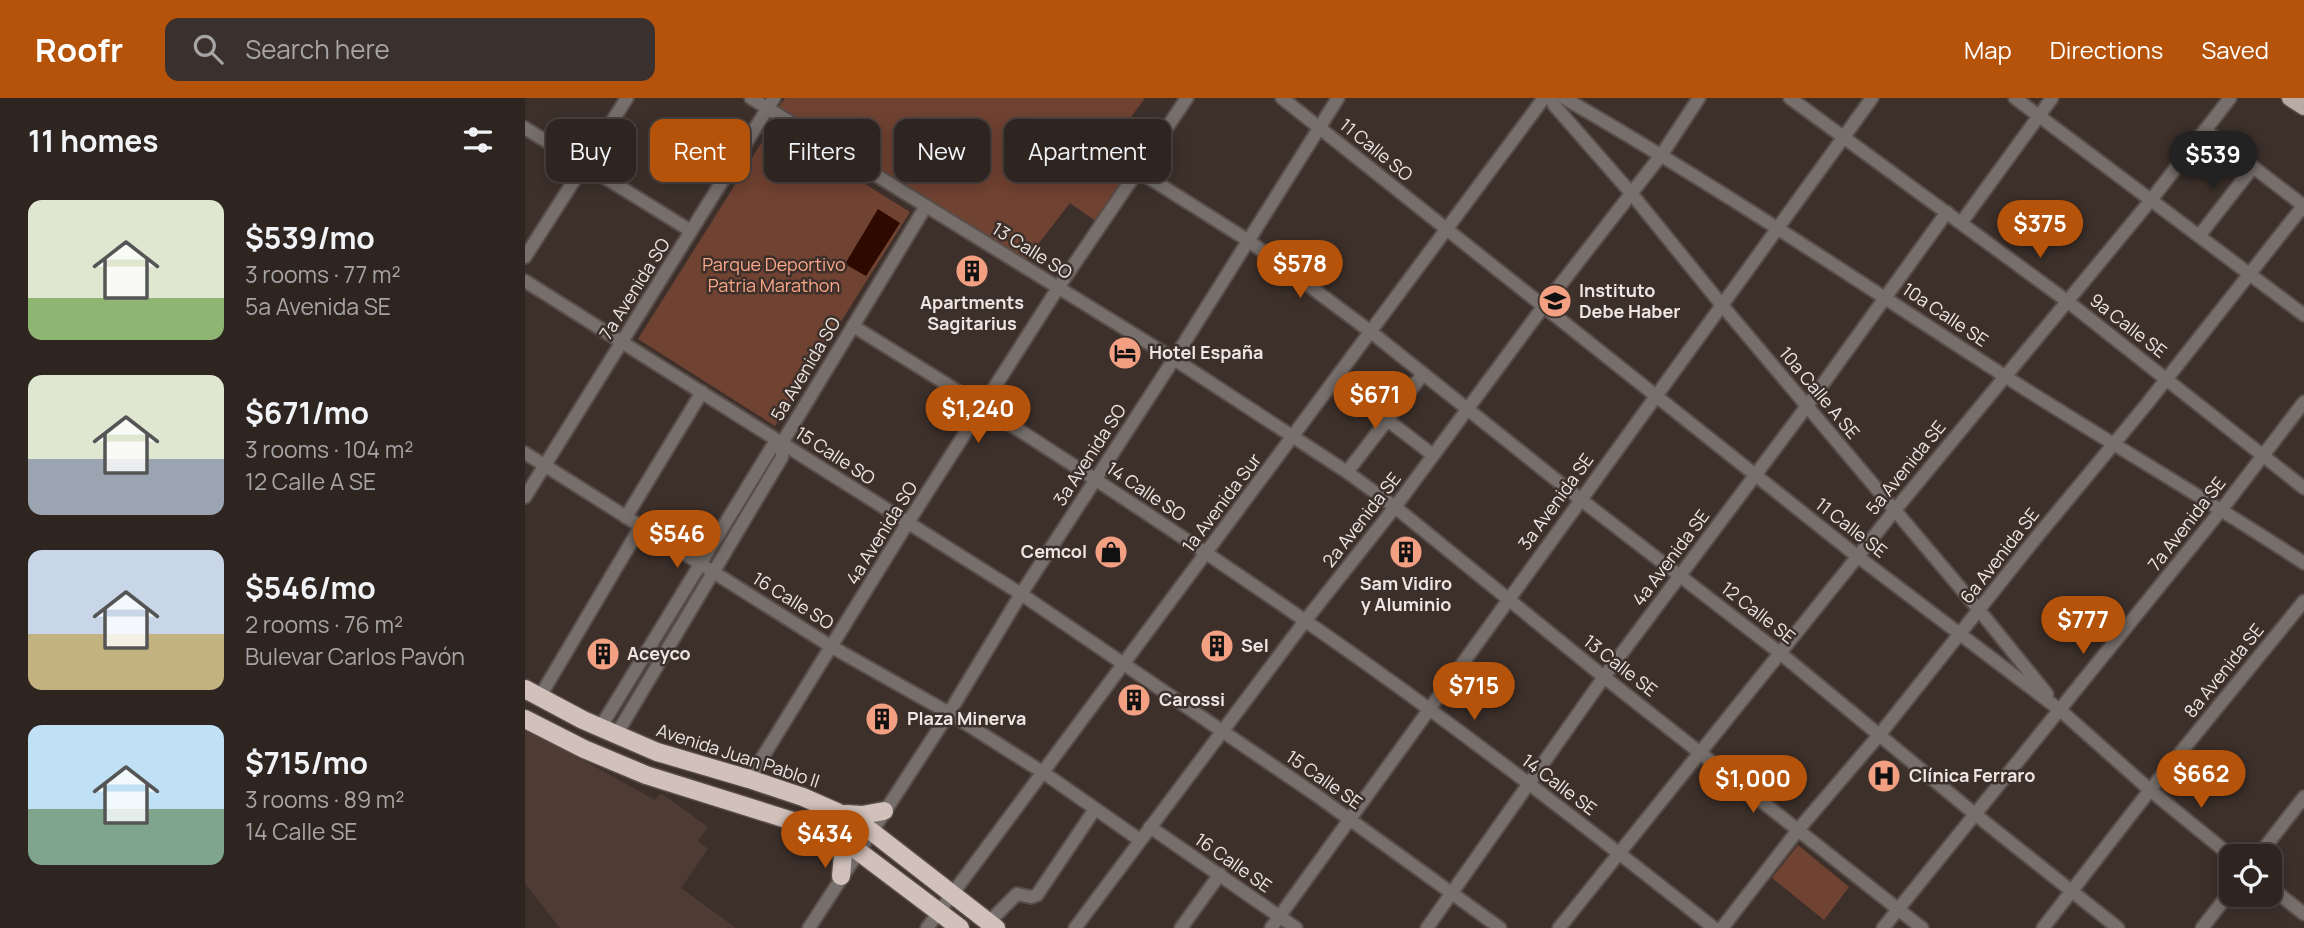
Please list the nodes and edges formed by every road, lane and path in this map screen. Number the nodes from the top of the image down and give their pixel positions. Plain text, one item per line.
1 (627, 98) edge
2 (751, 98) edge
3 (1187, 98) edge
4 (1282, 98) edge
5 (1338, 98) edge
6 (1544, 98) edge
7 (1551, 98) edge
8 (1564, 98) edge
9 (1699, 98) edge
10 (1790, 98) edge
11 (1872, 98) edge
12 (2015, 98) edge
13 (2052, 98) edge
14 (2230, 98) edge
15 (2290, 98) edge
16 (771, 103) edge
17 (2304, 107) edge
18 (2039, 116) junction
19 (613, 119) edge
20 (1171, 122) edge
21 (525, 128) edge
22 (1320, 128) junction
23 (2205, 130) junction
24 (1843, 137) junction
25 (546, 141) edge
26 (1662, 154) junction
27 (2253, 167) junction
28 (573, 182) edge
29 (613, 182) edge
30 (1130, 182) edge
31 (1155, 182) edge
32 (1631, 193) junction
33 (2151, 200) junction
34 (926, 206) junction
35 (2304, 206) edge
36 (1947, 212) junction
37 (1961, 223) junction
38 (1777, 228) junction
39 (1447, 230) junction
40 (691, 231) junction
41 (2199, 236) junction
42 (1249, 241) junction
43 (525, 257) edge
44 (2249, 274) junction
45 (525, 281) edge
46 (1058, 288) junction
47 (1887, 298) junction
48 (2067, 301) junction
49 (1721, 304) junction
50 (1543, 307) junction
51 (2303, 313) edge
52 (853, 326) junction
53 (1371, 332) junction
54 (623, 342) junction
55 (1174, 359) junction
56 (1423, 374) junction
57 (2004, 375) junction
58 (2167, 378) junction
59 (1332, 384) junction
60 (702, 393) junction
61 (1655, 396) junction
62 (2304, 402) edge
63 (983, 406) junction
64 (1807, 406) junction
65 (1467, 409) junction
66 (1386, 419) junction
67 (1293, 438) junction
68 (782, 443) junction
69 (2114, 443) junction
70 (525, 453) edge
71 (2264, 454) junction
72 (1433, 455) junction
73 (545, 466) junction
74 (1347, 472) junction
75 (1756, 475) junction
76 (1095, 479) junction
77 (2304, 488) edge
78 (525, 497) edge
79 (1580, 499) junction
80 (1395, 507) junction
81 (2222, 509) junction
82 (1895, 510) junction
83 (626, 517) junction
84 (907, 524) junction
85 (641, 526) junction
86 (1207, 554) junction
87 (1857, 556) junction
88 (701, 563) junction
89 (2304, 563) edge
90 (713, 572) junction
91 (1679, 574) junction
92 (1021, 594) junction
93 (1508, 599) junction
94 (2304, 601) edge
95 (1979, 610) junction
96 (1305, 621) junction
97 (1960, 634) junction
98 (832, 647) junction
99 (1780, 653) junction
100 (1126, 663) junction
101 (1604, 677) junction
102 (532, 694) edge
103 (1429, 709) junction
104 (2060, 710) junction
105 (949, 713) junction
106 (525, 719) edge
107 (1223, 731) junction
108 (608, 732) junction
109 (1880, 734) junction
110 (1702, 752) junction
111 (1044, 773) junction
112 (749, 779) junction
113 (1530, 785) junction
114 (2150, 790) junction
115 (2304, 797) edge
116 (1095, 809) junction
117 (884, 811) junction
118 (837, 812) junction
119 (1976, 815) junction
120 (1349, 820) junction
121 (1150, 827) junction
122 (1798, 830) junction
123 (871, 831) junction
124 (832, 835) junction
125 (1140, 840) junction
126 (2267, 844) edge
127 (2219, 846) edge
128 (858, 851) junction
129 (1619, 853) junction
130 (1220, 874) junction
131 (841, 876) junction
132 (2072, 891) junction
133 (953, 894) junction
134 (1452, 894) junction
135 (2282, 897) edge
136 (2220, 907) edge
137 (1898, 909) junction
138 (939, 912) junction
139 (2304, 914) edge
140 (1279, 917) junction
141 (992, 925) edge
142 (2206, 927) edge
143 (809, 928) edge
144 (927, 928) edge
145 (960, 928) edge
146 (1075, 928) edge
147 (1181, 928) edge
148 (1271, 928) edge
149 (1296, 928) edge
150 (1427, 928) edge
151 (1500, 928) edge
152 (1559, 928) edge
153 (1714, 928) edge
154 (1722, 928) edge
155 (1883, 928) edge
156 (1922, 928) edge
157 (2043, 928) edge
158 (2118, 928) edge

1 - 19 street
2 - 16 street, 13 Calle SO
3 - 20 street, 4a Avenida SO
4 - 22 street, 11 Calle SO
5 - 22 street, 3a Avenida SO
6 - 39 street, 1a Avenida Sur
7 - 32 street, 10a Calle A SE
8 - 26 street, 10a Calle SE
9 - 26 street, 2a Avenida SE
10 - 24 street, 9a Calle SE
11 - 24 street, 3a Avenida SE
12 - 18 street
13 - 18 street
14 - 23 street, 5a Avenida SE
15 - 17 main road
16 - 34 street, 13 Calle SO
16 - 40 street, 7a Avenida SO
18 - 33 street
18 - 37 street
21 - 25 street
22 - 39 street, 11 Calle SO
22 - 42 street, 3a Avenida SO
23 - 27 street
23 - 33 street, 5a Avenida SE
24 - 36 street, 9a Calle SE
24 - 38 street, 3a Avenida SE
26 - 32 street, 2a Avenida SE
26 - 38 street, 10a Calle SE
27 - 35 street
27 - 41 street
28 - 43 street
29 - 40 street
30 - 46 street, 4a Avenida SO
31 - 42 street, 12 Calle SE
32 - 49 street, 10a Calle A SE
32 - 50 street, 2a Avenida SE
33 - 41 street
33 - 48 street, 5a Avenida SE
34 - 46 street, 13 Calle SO
34 - 52 street, 5a Avenida SO
35 - 44 street, 6a Avenida SE
36 - 37 street, 9a Calle SE
36 - 47 street, 4a Avenida SE
37 - 48 street, 9a Calle SE
38 - 47 street, 10a Calle SE
38 - 49 street, 3a Avenida SE
39 - 50 street, 11 Calle SE
39 - 53 street, 1a Avenida Sur
40 - 54 street, 7a Avenida SO
41 - 44 street
42 - 53 street, 12 Calle SE
42 - 55 street, 3a Avenida SO
44 - 51 street
44 - 58 street, 6a Avenida SE
45 - 54 street, 15 Calle SO
46 - 55 street, 13 Calle SO
46 - 63 street, 4a Avenida SO
47 - 57 street, 10a Calle SE
47 - 64 street, 4a Avenida SE
48 - 57 street, 5a Avenida SE
48 - 58 street, 9a Calle SE
49 - 61 street, 3a Avenida SE
49 - 64 street, 10a Calle A SE
50 - 61 street, 11 Calle SE
50 - 65 street, 2a Avenida SE
52 - 63 street, 14 Calle SO
52 - 68 street, 5a Avenida SO
53 - 56 street, 12 Calle SE
53 - 59 street, 1a Avenida Sur
54 - 60 street, 15 Calle SO
54 - 73 street, 7a Avenida SO
55 - 67 street, 13 Calle SO
55 - 76 street, 3a Avenida SO
56 - 65 street, 12 Calle SE
56 - 66 street
57 - 69 street, 10a Calle SE
57 - 82 street, 5a Avenida SE
58 - 69 street, 6a Avenida SE
58 - 71 street, 9a Calle SE
59 - 66 street
59 - 67 street, 1a Avenida Sur
60 - 68 street, 15 Calle SO
60 - 83 street
61 - 75 street, 11 Calle SE
61 - 79 street, 3a Avenida SE
62 - 71 street, 7a Avenida SE
63 - 76 street, 14 Calle SO
63 - 84 street, 4a Avenida SO
64 - 75 street, 4a Avenida SE
64 - 82 street, 10a Calle A SE
65 - 72 street, 2a Avenida SE
65 - 79 street, 12 Calle SE
66 - 72 street
66 - 74 street
67 - 74 street, 13 Calle SE
67 - 86 street, 1a Avenida Sur
68 - 84 street, 15 Calle SO
68 - 88 street
68 - 90 street
69 - 81 street, 10a Calle SE
69 - 95 street, 6a Avenida SE
70 - 73 street, 16 Calle SO
71 - 77 street, 9a Calle SE
71 - 81 street, 7a Avenida SE
72 - 80 street, 2a Avenida SE
73 - 78 street, 7a Avenida SO
73 - 83 street, 16 Calle SO
74 - 80 street, 13 Calle SE
75 - 87 street, 11 Calle SE
75 - 91 street, 4a Avenida SE
76 - 86 street, 14 Calle SO
76 - 92 street, 3a Avenida SO
79 - 91 street, 12 Calle SE
79 - 93 street, 3a Avenida SE
80 - 93 street, 13 Calle SE
80 - 96 street, 2a Avenida SE
81 - 89 street, 10a Calle SE
81 - 104 street, 7a Avenida SE
82 - 87 street, 5a Avenida SE
82 - 95 street, 10a Calle A SE
83 - 85 street, 16 Calle SO
84 - 92 street, 15 Calle SO
84 - 98 street, 4a Avenida SO
85 - 88 street, 16 Calle SO
85 - 102 street
86 - 96 street, 14 Calle SE
86 - 100 street, 1a Avenida Sur
87 - 97 street, 11 Calle SE
87 - 99 street, 5a Avenida SE
88 - 90 street, 16 Calle SO
88 - 108 street
90 - 98 street, 16 Calle SO
90 - 108 street
91 - 99 street, 12 Calle SE
91 - 101 street, 4a Avenida SE
92 - 100 street, 15 Calle SO
92 - 105 street, 3a Avenida SO
93 - 101 street, 13 Calle SE
93 - 103 street, 3a Avenida SE
94 - 114 street, 8a Avenida SE
95 - 97 street, 6a Avenida SE
95 - 104 street, 10a Calle A SE
96 - 103 street, 14 Calle SE
96 - 107 street, 2a Avenida SE
97 - 104 street, 11 Calle SE
97 - 109 street, 6a Avenida SE
98 - 105 street, 16 Calle SO
98 - 112 street, 4a Avenida SO
99 - 109 street, 12 Calle SE
99 - 110 street, 5a Avenida SE
100 - 107 street, 15 Calle SE
100 - 111 street, 1a Avenida Sur
101 - 110 street, 13 Calle SE
101 - 113 street, 4a Avenida SE
102 - 108 highway, Avenida Juan Pablo II
103 - 113 street, 14 Calle SE
103 - 120 street, 3a Avenida SE
104 - 114 street, 11 Calle SE
104 - 119 street, 7a Avenida SE
105 - 111 street, 16 Calle SO
105 - 117 street, 3a Avenida SO
106 - 124 highway
107 - 120 street, 15 Calle SE
107 - 121 street, 2a Avenida SE
108 - 112 highway, Avenida Juan Pablo II
109 - 119 street, 12 Calle SE
109 - 122 street, 6a Avenida SE
110 - 122 street, 13 Calle SE
110 - 129 street, 5a Avenida SE
111 - 116 street
111 - 133 street, 1a Avenida Sur
112 - 118 highway, Avenida Juan Pablo II
113 - 129 street, 14 Calle SE
113 - 134 street, 4a Avenida SE
114 - 127 street, 11 Calle SE
114 - 132 street, 8a Avenida SE
115 - 126 street
116 - 125 street
116 - 141 street
117 - 118 highway
117 - 123 street, 3a Avenida SO
118 - 123 highway, Avenida Juan Pablo II
119 - 132 street, 12 Calle SE
119 - 137 street, 7a Avenida SE
120 - 134 street, 15 Calle SE
120 - 140 street, 3a Avenida SE
121 - 125 street, 2a Avenida SE
121 - 130 street, 16 Calle SE
122 - 137 street, 13 Calle SE
122 - 154 street, 6a Avenida SE
123 - 128 street, 3a Avenida SO
123 - 133 highway, Avenida Juan Pablo II
124 - 128 highway
124 - 131 highway
125 - 146 street, 2a Avenida SE
128 - 131 street, 3a Avenida SO
128 - 138 highway
129 - 152 street, 5a Avenida SE
129 - 153 street, 14 Calle SE
130 - 140 street, 16 Calle SE
130 - 147 street
131 - 143 street, 3a Avenida SO
132 - 157 street, 8a Avenida SE
132 - 158 street, 12 Calle SE
133 - 138 street, 1a Avenida Sur
133 - 141 highway, Avenida Juan Pablo II
134 - 150 street, 4a Avenida SE
134 - 151 street, 15 Calle SE
135 - 139 street
136 - 142 street
137 - 155 street, 7a Avenida SE
137 - 156 street, 13 Calle SE
138 - 144 street, 1a Avenida Sur
138 - 145 highway
140 - 148 street, 3a Avenida SE
140 - 149 street, 16 Calle SE

